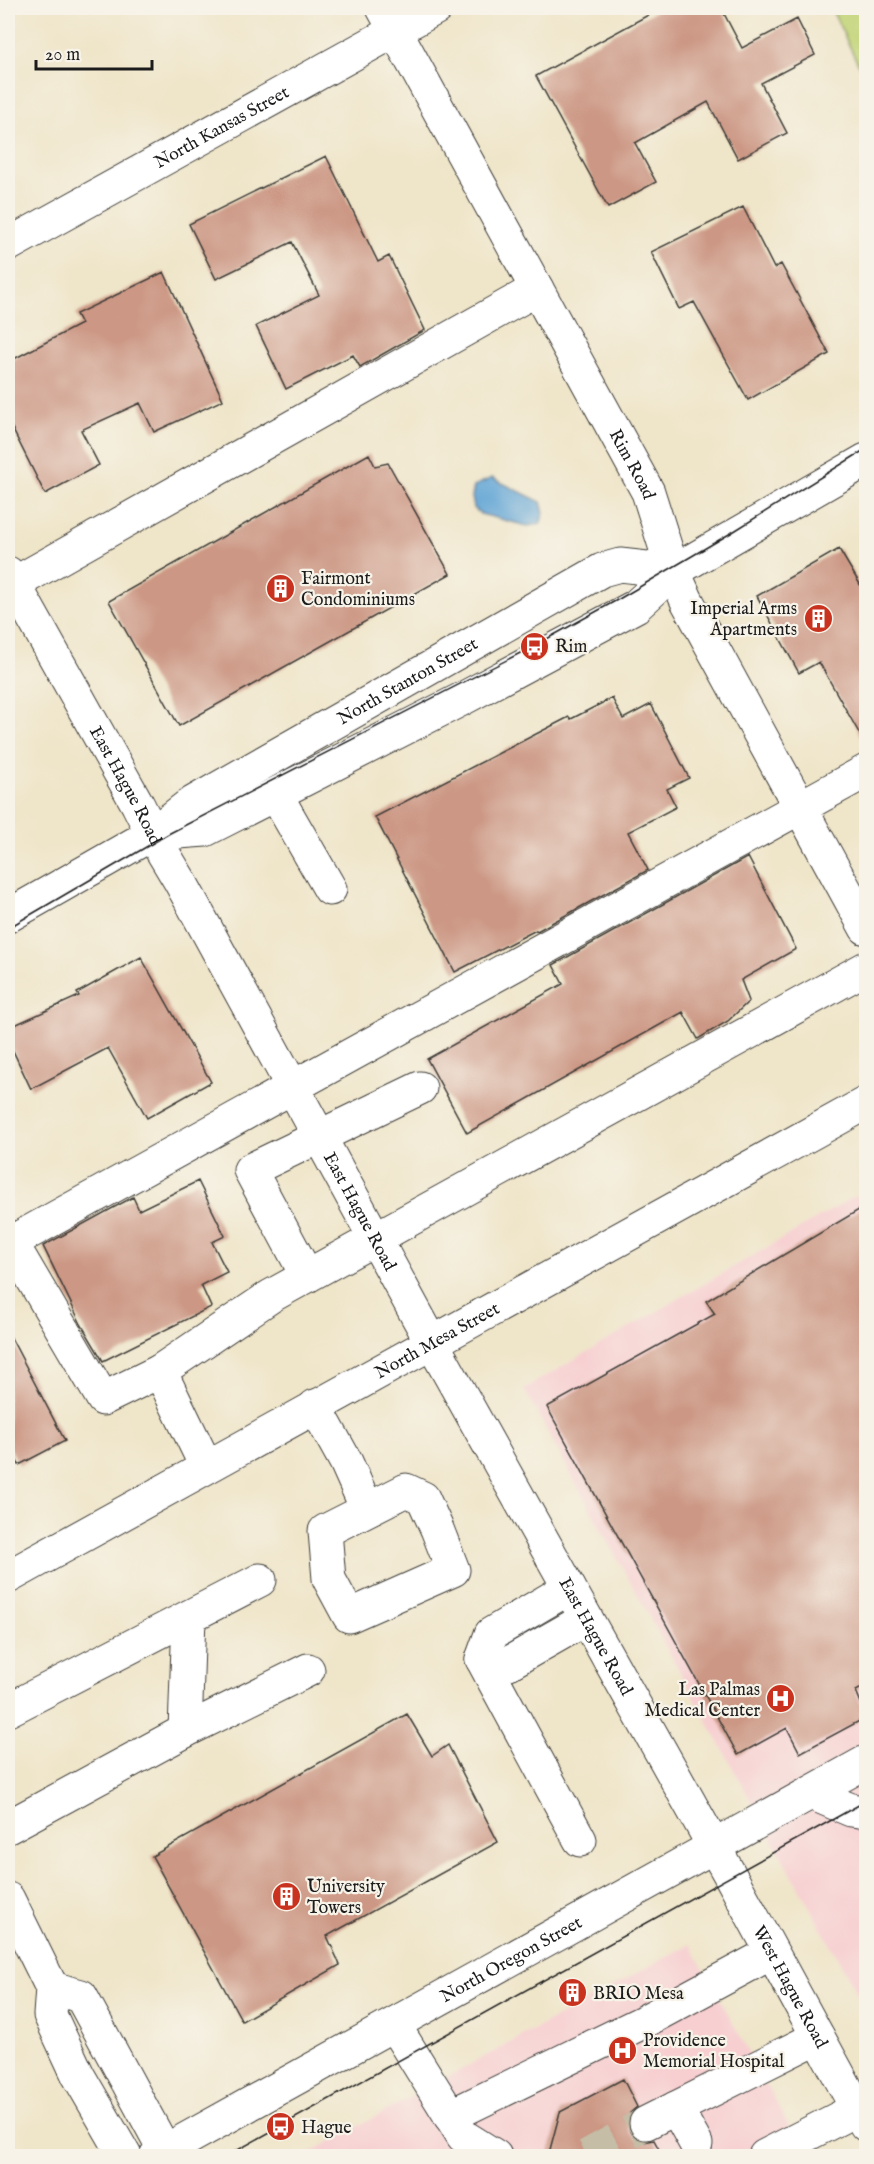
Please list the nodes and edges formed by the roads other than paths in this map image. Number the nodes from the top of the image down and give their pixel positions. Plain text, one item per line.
1 (436, 8) edge
2 (389, 19) edge
3 (8, 245) edge
4 (537, 289) junction
5 (867, 460) edge
6 (674, 571) junction
7 (9, 581) edge
8 (867, 771) edge
9 (276, 795) junction
10 (801, 807) junction
11 (152, 834) junction
12 (330, 889) dead end
13 (8, 916) edge
14 (867, 928) edge
15 (867, 968) edge
16 (292, 1086) junction
17 (420, 1088) dead end
18 (867, 1103) edge
19 (320, 1138) junction
20 (375, 1240) junction
21 (9, 1243) edge
22 (307, 1276) junction
23 (431, 1341) junction
24 (160, 1371) junction
25 (315, 1406) junction
26 (206, 1466) junction
27 (367, 1509) dead end
28 (8, 1577) edge
29 (260, 1580) dead end
30 (569, 1588) junction
31 (189, 1617) junction
32 (586, 1619) junction
33 (482, 1659) junction
34 (308, 1670) dead end
35 (8, 1710) edge
36 (185, 1731) junction
37 (867, 1762) edge
38 (811, 1792) junction
39 (867, 1812) edge
40 (8, 1827) edge
41 (580, 1840) dead end
42 (714, 1847) junction
43 (8, 1899) edge
44 (771, 1953) junction
45 (52, 1988) junction
46 (394, 2025) junction
47 (818, 2037) junction
48 (676, 2108) junction
49 (450, 2116) junction
50 (862, 2117) edge
51 (646, 2123) tunnel mouth
52 (696, 2144) dead end
53 (161, 2154) edge
54 (125, 2157) edge
55 (495, 2157) edge
56 (765, 2157) edge

1 - 2 street, North Kansas Street
2 - 3 street, North Kansas Street
2 - 4 street, Rim Road
4 - 6 street, Rim Road
4 - 7 street
5 - 6 street, North Stanton Street
6 - 9 street, North Stanton Street
6 - 10 street, Rim Road
6 - 11 street, North Stanton Street
7 - 11 street, East Hague Road
8 - 10 street
9 - 11 street, North Stanton Street
9 - 12 street
10 - 14 street, Rim Road
10 - 16 street
11 - 13 street, North Stanton Street
11 - 16 street, East Hague Road
15 - 20 street
16 - 19 street, East Hague Road
16 - 21 street
17 - 19 street
18 - 23 street, North Mesa Street
19 - 20 street, East Hague Road
19 - 22 street
20 - 22 street
20 - 23 street, East Hague Road
21 - 24 street
22 - 24 street
23 - 25 street, North Mesa Street
23 - 30 street, East Hague Road
24 - 26 street
25 - 26 street, North Mesa Street
25 - 27 street
26 - 28 street, North Mesa Street
29 - 31 street
30 - 32 street, East Hague Road
30 - 33 street
31 - 35 street
31 - 36 street
32 - 33 street
32 - 42 street, East Hague Road
33 - 41 street
34 - 36 street
36 - 40 street
37 - 38 street, North Oregon Street
38 - 39 street
38 - 42 street, North Oregon Street
42 - 44 street, West Hague Road
42 - 46 street, North Oregon Street
43 - 45 street
44 - 47 street, West Hague Road
44 - 49 street
45 - 53 street
45 - 54 street
46 - 49 street
46 - 53 street, North Oregon Street
47 - 48 street
47 - 50 street, West Hague Road
48 - 51 street
48 - 52 street
49 - 55 street
50 - 56 street

